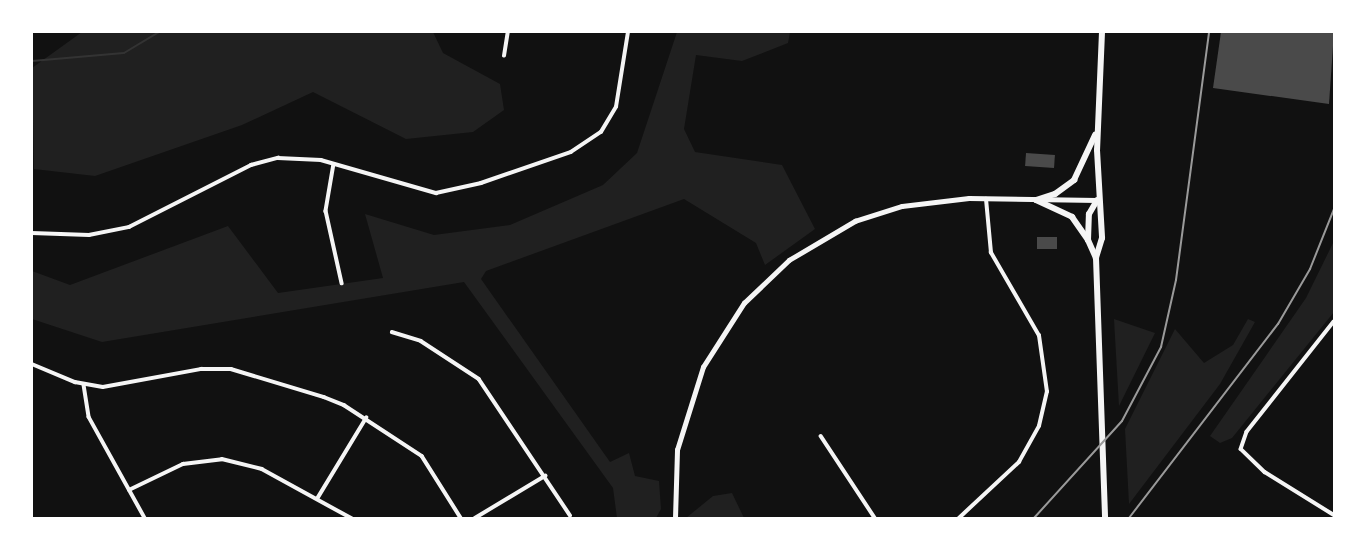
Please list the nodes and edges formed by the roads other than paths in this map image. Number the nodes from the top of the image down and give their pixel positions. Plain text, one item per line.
1 (508, 32) edge
2 (628, 32) edge
3 (1102, 32) edge
4 (504, 56) dead end
5 (1098, 127) junction
6 (334, 164) junction
7 (986, 199) junction
8 (1036, 200) junction
9 (1097, 200) junction
10 (32, 233) edge
11 (1088, 240) junction
12 (1096, 258) junction
13 (342, 283) dead end
14 (1335, 322) edge
15 (392, 332) dead end
16 (32, 364) edge
17 (84, 385) junction
18 (366, 418) junction
19 (821, 436) dead end
20 (545, 476) junction
21 (129, 490) junction
22 (317, 499) junction
23 (570, 515) dead end
24 (1105, 515) edge
25 (1335, 515) edge
26 (145, 519) edge
27 (351, 519) edge
28 (461, 519) edge
29 (475, 519) edge
30 (675, 519) edge
31 (875, 519) edge
32 (959, 519) edge

1 - 4 street
2 - 6 street
3 - 5 main road
5 - 8 main road
5 - 9 main road
6 - 10 street
6 - 13 street
7 - 8 street
7 - 30 street
7 - 32 street
8 - 9 street
8 - 11 main road
9 - 11 main road
9 - 12 main road
11 - 12 main road
12 - 24 main road
14 - 25 street
15 - 20 street
16 - 17 street
17 - 18 street
17 - 21 street
18 - 22 street
18 - 28 street
19 - 31 street
20 - 23 street
20 - 29 street
21 - 22 street
21 - 26 street
22 - 27 street

